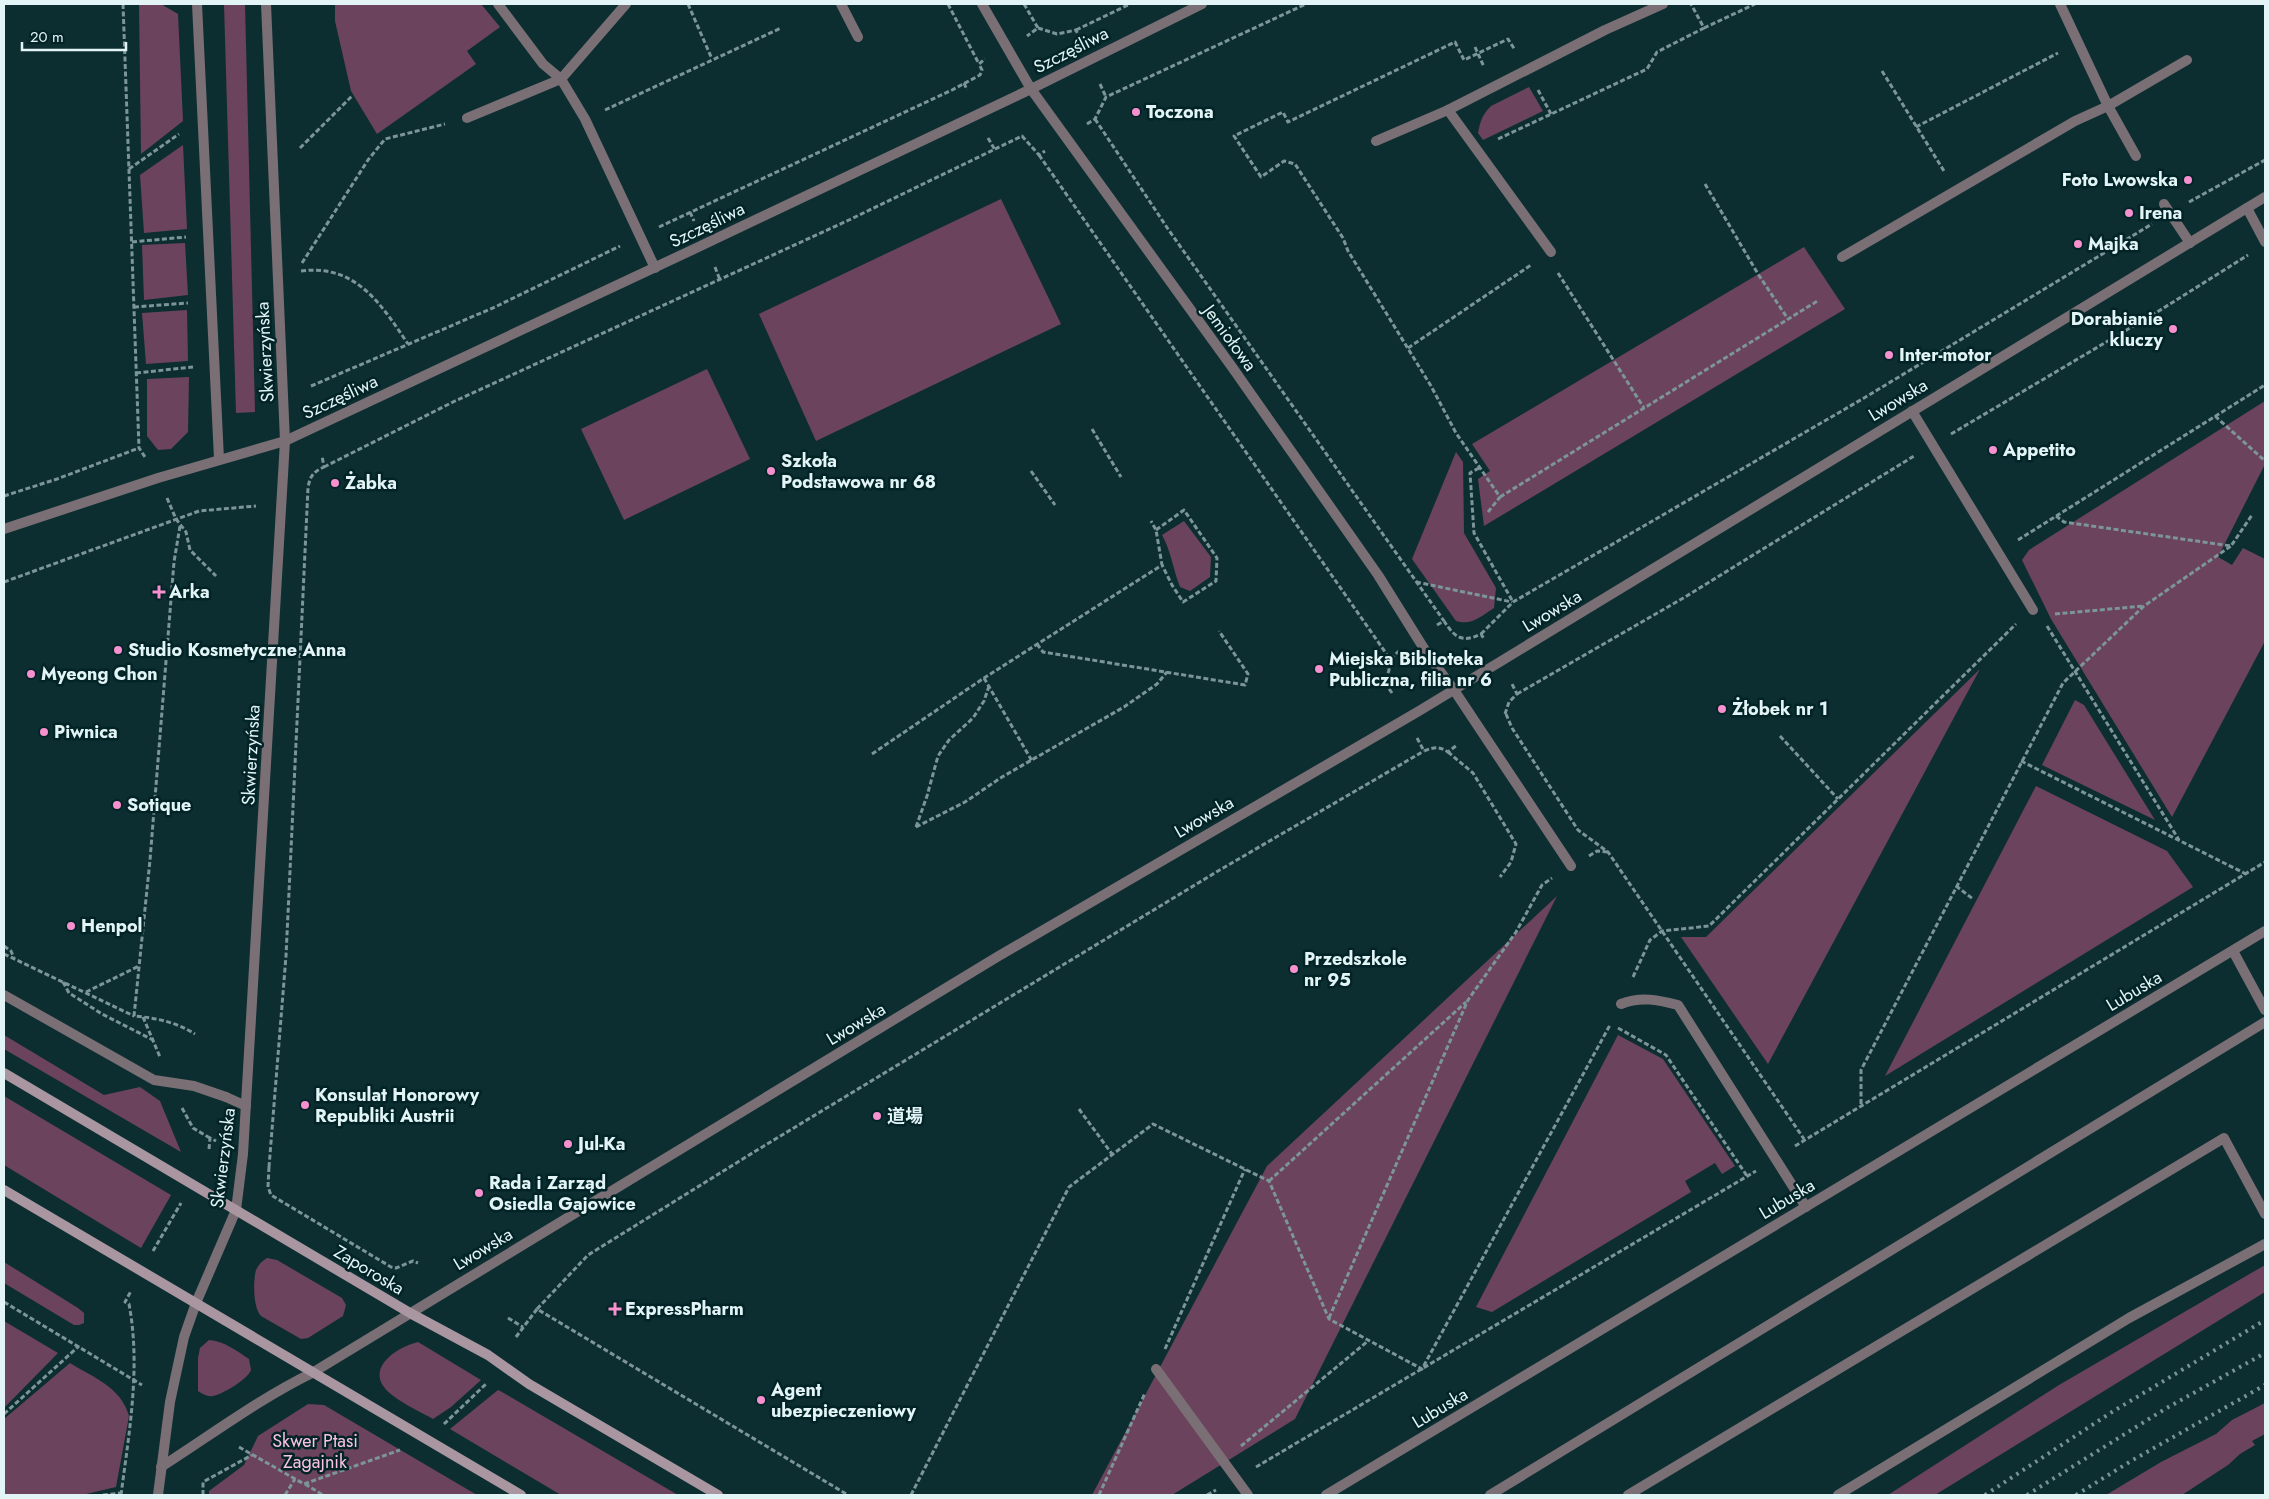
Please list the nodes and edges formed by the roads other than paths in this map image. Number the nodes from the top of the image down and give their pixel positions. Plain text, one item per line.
1 (196, 4) edge
2 (266, 4) edge
3 (498, 4) edge
4 (626, 4) edge
5 (841, 4) edge
6 (982, 4) edge
7 (1202, 4) edge
8 (1663, 4) edge
9 (2060, 4) edge
10 (858, 37) dead end
11 (2188, 60) dead end
12 (561, 80) junction
13 (1030, 88) junction
14 (2108, 106) junction
15 (1448, 110) junction
16 (467, 118) road end
17 (1376, 141) dead end
18 (2136, 156) dead end
19 (2265, 197) edge
20 (2167, 208) road end
21 (2247, 208) junction
22 (2265, 242) edge
23 (2190, 243) junction
24 (1551, 252) road end
25 (1842, 257) dead end
26 (655, 268) junction
27 (1912, 411) junction
28 (285, 441) junction
29 (219, 460) junction
30 (4, 529) edge
31 (2037, 612) road end
32 (1454, 690) junction
33 (1571, 866) road end
34 (2265, 931) edge
35 (2232, 951) junction
36 (4, 995) edge
37 (1621, 1004) dead end
38 (2265, 1010) edge
39 (2265, 1022) edge
40 (4, 1072) edge
41 (246, 1106) junction
42 (4, 1190) edge
43 (1806, 1207) junction
44 (236, 1210) junction
45 (2265, 1214) edge
46 (2265, 1244) edge
47 (196, 1303) junction
48 (410, 1313) junction
49 (1156, 1369) road end
50 (312, 1373) junction
51 (161, 1467) junction
52 (158, 1495) edge
53 (520, 1495) edge
54 (718, 1495) edge
55 (1248, 1495) edge
56 (1326, 1495) edge
57 (1490, 1495) edge
58 (1628, 1495) edge
59 (1838, 1495) edge

1 - 29 street
2 - 28 street, Skwierzyńska
3 - 12 street
4 - 12 street
5 - 10 street
6 - 13 street, Jemiołowa
7 - 13 street, Szczęśliwa
8 - 15 street
9 - 14 street
11 - 14 street
12 - 16 street
12 - 26 street
13 - 26 street, Szczęśliwa
13 - 32 street, Jemiołowa
14 - 18 street
14 - 25 street
15 - 17 street
15 - 24 street
19 - 21 street, Lwowska
20 - 23 street
21 - 22 street
21 - 23 street, Lwowska
23 - 27 street, Lwowska
26 - 28 street, Szczęśliwa
27 - 31 street
27 - 32 street, Lwowska
28 - 29 street, Szczęśliwa
28 - 41 street, Skwierzyńska
29 - 30 street, Szczęśliwa
32 - 33 street, Jemiołowa
32 - 48 street, Lwowska
34 - 35 street, Lubuska
35 - 38 street
35 - 43 street, Lubuska
36 - 41 street
37 - 43 street
39 - 57 street
40 - 44 main road, Zaporoska
41 - 44 street, Skwierzyńska
42 - 47 main road
43 - 56 street, Lubuska
44 - 47 street, Skwierzyńska
44 - 48 main road, Zaporoska
45 - 58 street
46 - 59 street
47 - 50 main road
47 - 51 street, Skwierzyńska
48 - 50 street, Lwowska
48 - 54 main road, Zaporoska
49 - 55 street
50 - 51 street, Lwowska
50 - 53 main road
51 - 52 street, Skwierzyńska

